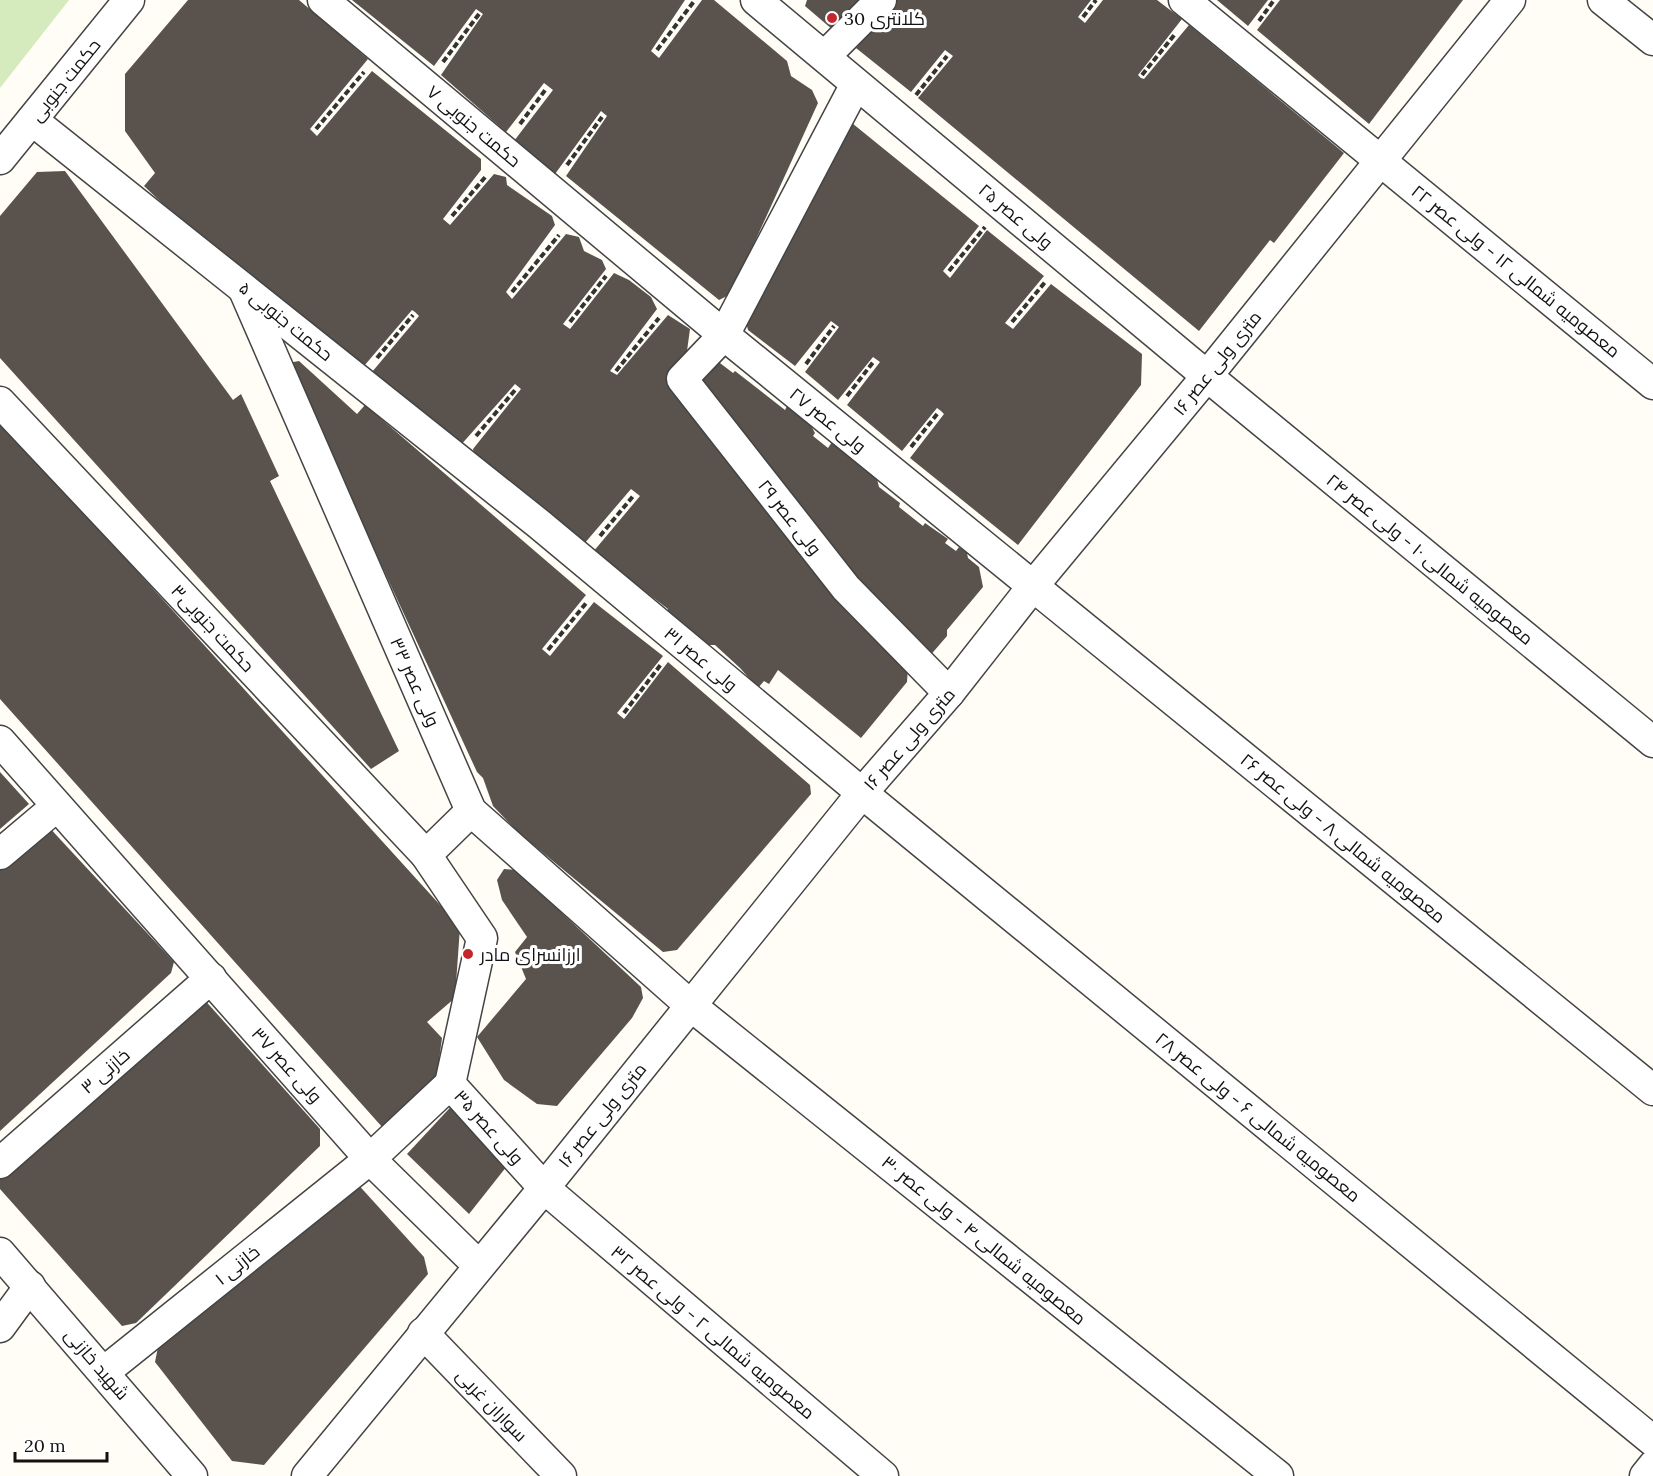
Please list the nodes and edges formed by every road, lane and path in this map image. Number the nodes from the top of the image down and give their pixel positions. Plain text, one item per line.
1 (323, 0) edge
2 (695, 0) edge
3 (756, 0) edge
4 (881, 0) edge
5 (1096, 0) edge
6 (1510, 0) edge
7 (1603, 0) edge
8 (126, 2) edge
9 (1190, 5) edge
10 (479, 14) dead end
11 (1083, 17) dead end
12 (1653, 40) edge
13 (383, 50) junction
14 (657, 50) dead end
15 (825, 56) junction
16 (947, 56) dead end
17 (1142, 75) dead end
18 (856, 84) junction
19 (426, 85) junction
20 (546, 89) dead end
21 (602, 117) dead end
22 (898, 117) junction
23 (32, 120) junction
24 (316, 129) dead end
25 (504, 150) junction
26 (0, 159) edge
27 (1380, 159) junction
28 (550, 188) junction
29 (1003, 205) junction
30 (578, 212) junction
31 (452, 216) dead end
32 (626, 251) junction
33 (1065, 258) junction
34 (949, 271) dead end
35 (242, 286) junction
36 (512, 292) dead end
37 (678, 296) junction
38 (413, 315) dead end
39 (570, 322) dead end
40 (1012, 322) dead end
41 (834, 326) dead end
42 (724, 335) junction
43 (874, 361) dead end
44 (616, 371) dead end
45 (1207, 376) junction
46 (358, 379) junction
47 (1653, 384) edge
48 (788, 387) junction
49 (516, 389) dead end
50 (0, 402) edge
51 (938, 413) dead end
52 (828, 419) junction
53 (457, 458) junction
54 (891, 471) junction
55 (634, 495) dead end
56 (539, 524) joint
57 (580, 559) junction
58 (605, 579) junction
59 (1033, 586) junction
60 (679, 641) junction
61 (548, 650) dead end
62 (949, 693) junction
63 (624, 713) dead end
64 (0, 741) edge
65 (1653, 742) edge
66 (862, 793) junction
67 (57, 806) junction
68 (471, 810) junction
69 (0, 854) edge
70 (426, 855) junction
71 (211, 978) junction
72 (690, 1005) junction
73 (450, 1083) junction
74 (1653, 1090) edge
75 (370, 1159) junction
76 (0, 1163) edge
77 (544, 1188) junction
78 (0, 1253) edge
79 (478, 1265) junction
80 (30, 1286) junction
81 (0, 1327) edge
82 (423, 1333) junction
83 (104, 1372) junction
84 (1653, 1441) edge
85 (1653, 1466) edge
86 (192, 1476) edge
87 (307, 1476) edge
88 (561, 1476) edge
89 (883, 1476) edge
90 (1278, 1476) edge
91 (1645, 1476) edge

1 - 13 street, حکمت جنوبی ۷
2 - 14 path
3 - 15 street, ولی عصر ۲۵
4 - 15 street
5 - 11 path
6 - 27 street, ۱۶ متری ولی عصر
7 - 12 street
8 - 23 street, حکمت جنوبی
9 - 17 path
9 - 27 street, معصومیه شمالی ۱۲ - ولی عصر ۲۲
10 - 19 path
13 - 19 street, حکمت جنوبی ۷
13 - 24 path
15 - 18 street, ولی عصر ۲۵
16 - 22 path
18 - 22 street, ولی عصر ۲۵
18 - 42 street
19 - 25 street, حکمت جنوبی ۷
20 - 25 path
21 - 28 path
22 - 29 street, ولی عصر ۲۵
23 - 26 street, حکمت جنوبی
23 - 35 street, حکمت جنوبی ۵
25 - 28 street, حکمت جنوبی ۷
25 - 31 path
27 - 45 street, ۱۶ متری ولی عصر
27 - 47 street, معصومیه شمالی ۱۲ - ولی عصر ۲۲
28 - 30 street, حکمت جنوبی ۷
29 - 33 street, ولی عصر ۲۵
29 - 34 path
30 - 32 street, حکمت جنوبی ۷
30 - 36 path
32 - 37 street, ولی عصر ۲۷
32 - 39 path
33 - 40 path
33 - 45 street, ولی عصر ۲۵
35 - 46 street, حکمت جنوبی ۵
35 - 68 street, ولی عصر ۳۳
37 - 42 street, ولی عصر ۲۷
37 - 44 path
38 - 46 path
41 - 48 path
42 - 48 street, ولی عصر ۲۷
42 - 62 street, ولی عصر ۲۹
43 - 52 path
45 - 59 street, ۱۶ متری ولی عصر
45 - 65 street, معصومیه شمالی ۱۰ - ولی عصر ۲۴
46 - 53 street, حکمت جنوبی ۵
48 - 52 street, ولی عصر ۲۷
49 - 53 path
50 - 70 street, حکمت جنوبی۳
51 - 54 path
52 - 54 street, ولی عصر ۲۷
53 - 56 street, حکمت جنوبی ۵
54 - 59 street, ولی عصر ۲۷
55 - 57 path
56 - 57 street, ولی عصر ۳۱
57 - 58 street, ولی عصر ۳۱
58 - 60 street, ولی عصر ۳۱
58 - 61 path
59 - 62 street, ۱۶ متری ولی عصر
59 - 74 street, معصومیه شمالی ۸ - ولی عصر ۲۶
60 - 63 path
60 - 66 street, ولی عصر ۳۱
62 - 66 street, ۱۶ متری ولی عصر
64 - 67 street, ولی عصر ۳۷
66 - 72 street, ۱۶ متری ولی عصر
66 - 84 street, معصومیه شمالی ۶ - ولی عصر ۲۸
67 - 69 street
67 - 71 street, ولی عصر ۳۷
68 - 70 street
68 - 72 street, ولی عصر ۳۳
70 - 73 street, ولی عصر ۳۵
71 - 75 street, ولی عصر ۳۷
71 - 76 street, خازنی ۳
72 - 77 street, ۱۶ متری ولی عصر
72 - 90 street, معصومیه شمالی ۴ - ولی عصر ۳۰
73 - 75 street, خازنی ۱
73 - 77 street, ولی عصر ۳۵
75 - 79 street, ولی عصر ۳۷
75 - 83 street, خازنی ۱
77 - 79 street, ۱۶ متری ولی عصر
77 - 89 street, معصومیه شمالی ۲ - ولی عصر ۳۲
78 - 80 street, شهید خازنی
79 - 82 street, ۱۶ متری ولی عصر
80 - 81 street
80 - 83 street, شهید خازنی
82 - 87 street, ۱۶ متری ولی عصر
82 - 88 street, سواران غربی
83 - 86 street, شهید خازنی
85 - 91 street

